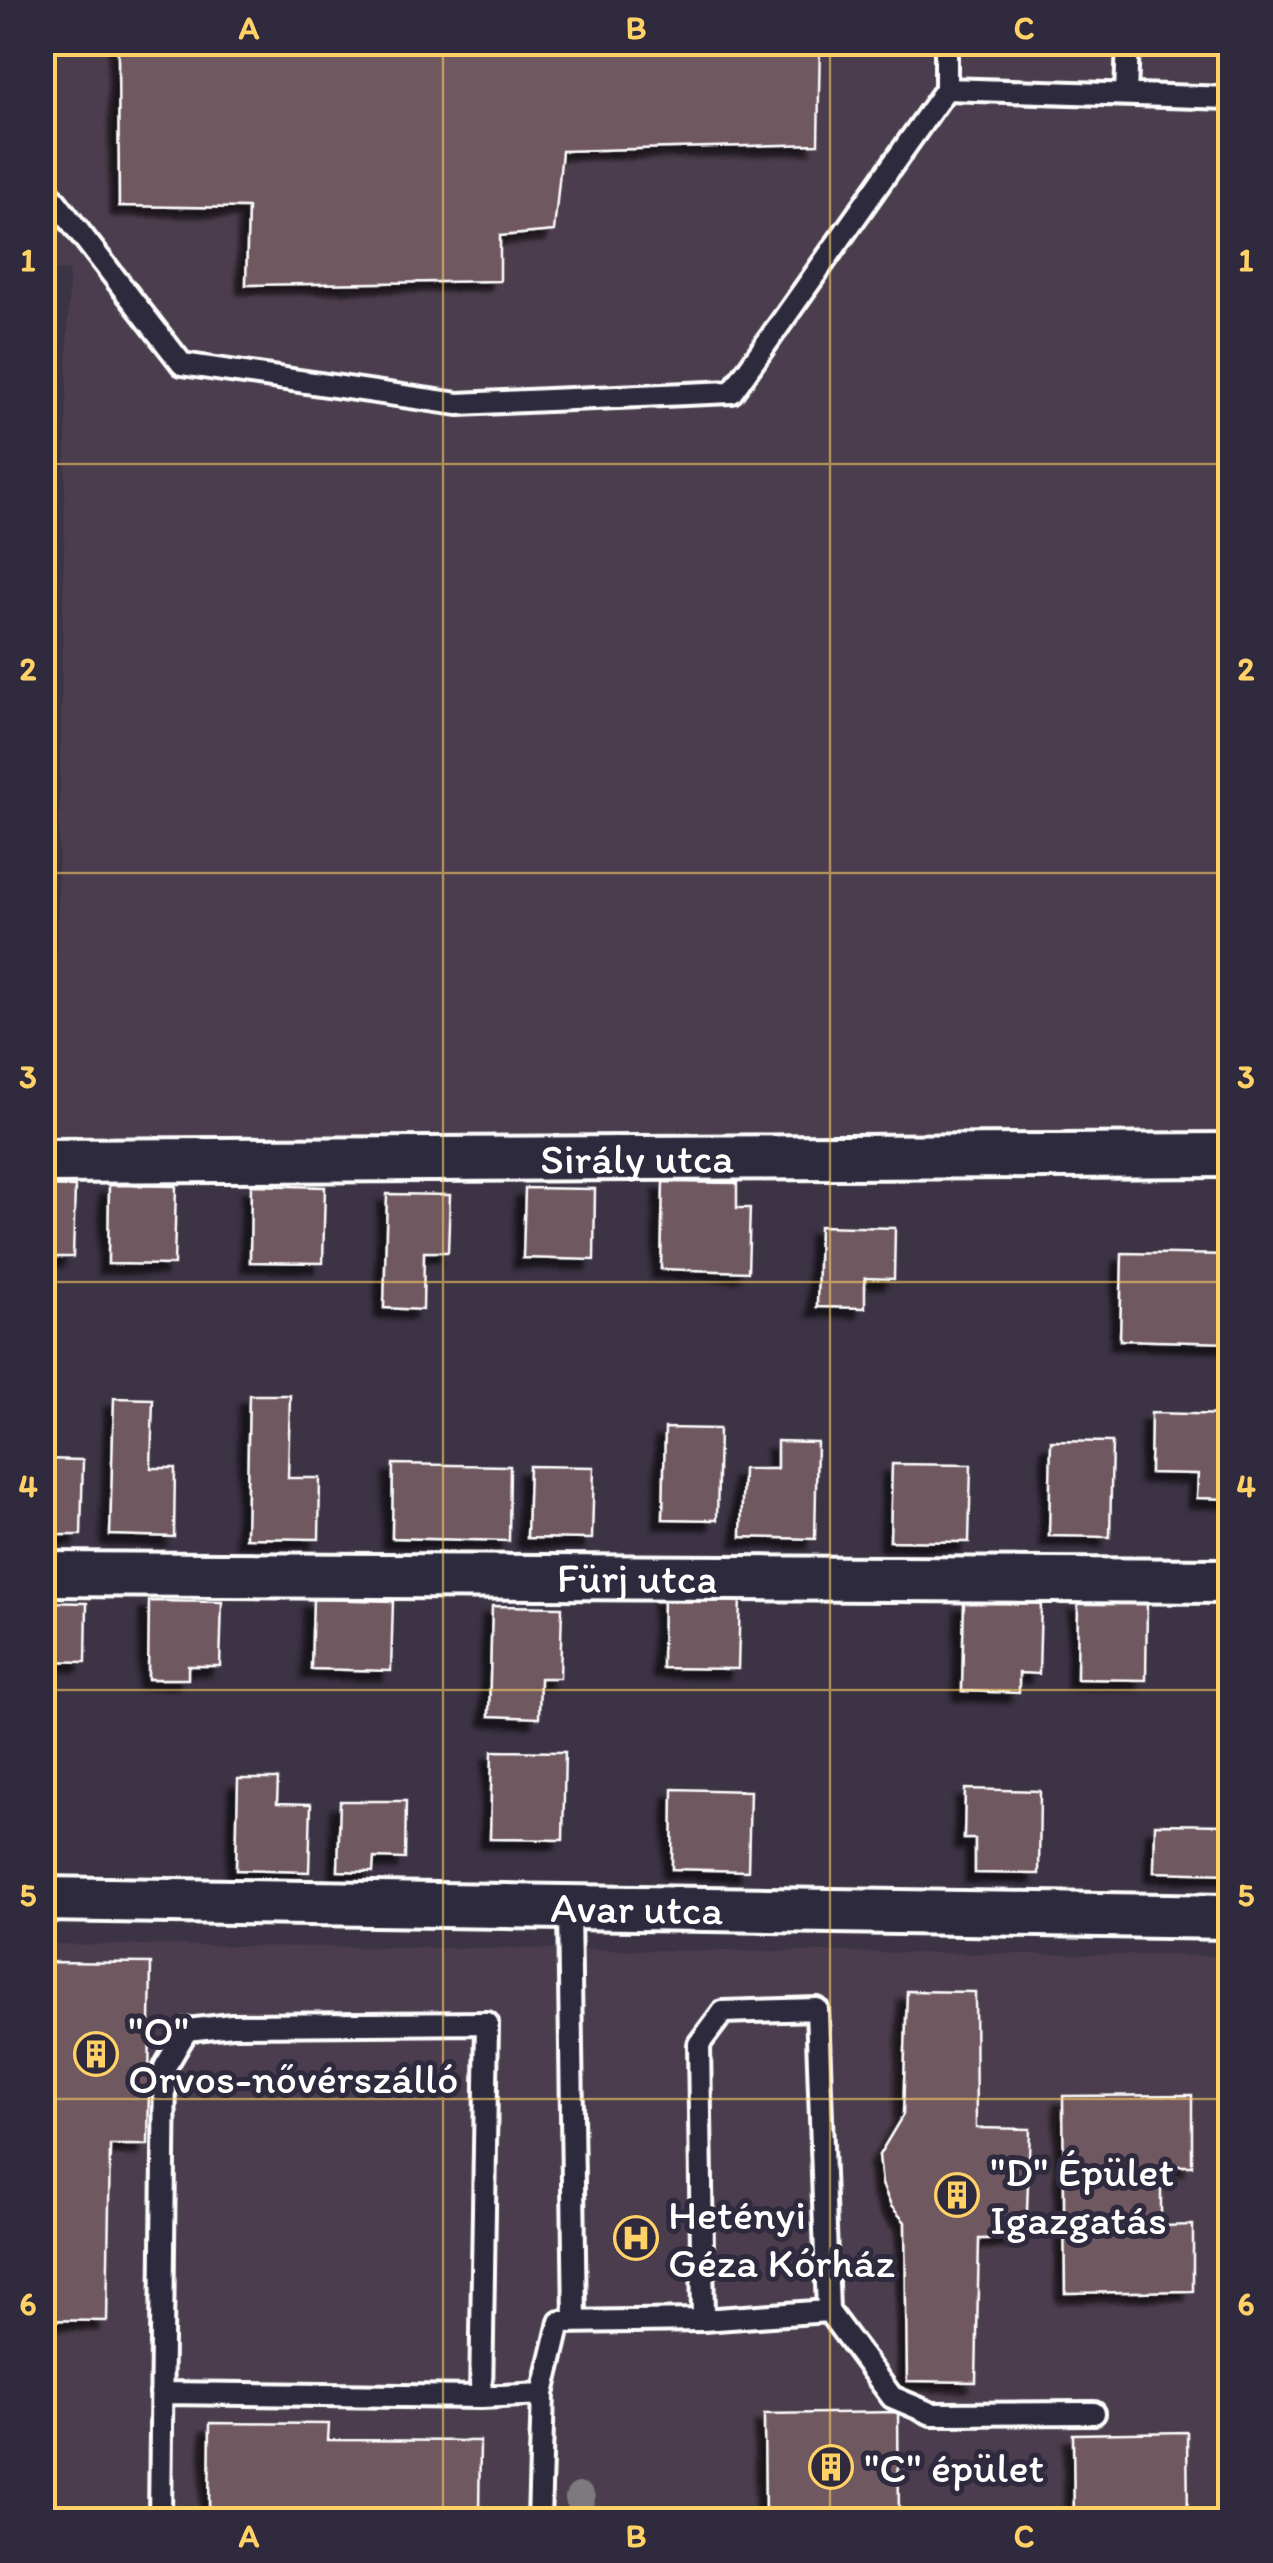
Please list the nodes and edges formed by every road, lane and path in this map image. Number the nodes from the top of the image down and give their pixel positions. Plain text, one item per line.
1 (946, 42) edge
2 (1128, 42) edge
3 (946, 89) junction
4 (1126, 94) junction
5 (1230, 98) edge
6 (42, 184) edge
7 (1230, 1154) edge
8 (42, 1161) edge
9 (42, 1574) edge
10 (1230, 1581) edge
11 (42, 1898) edge
12 (569, 1908) junction
13 (1230, 1916) edge
14 (828, 2310) junction
15 (703, 2320) junction
16 (575, 2321) junction
17 (162, 2393) junction
18 (543, 2394) junction
19 (481, 2397) junction
20 (1094, 2413) dead end
21 (160, 2520) edge
22 (539, 2520) edge

1 - 3 lane
2 - 4 lane
3 - 4 lane
3 - 6 lane
4 - 5 lane
7 - 8 street, Sirály utca
9 - 10 street, Fürj utca
11 - 12 street, Avar utca
12 - 13 street, Avar utca
12 - 16 lane
14 - 15 lane
14 - 15 lane
14 - 20 lane
15 - 16 lane
16 - 18 lane
17 - 19 lane
17 - 19 lane
17 - 21 lane
18 - 19 lane
18 - 22 lane

